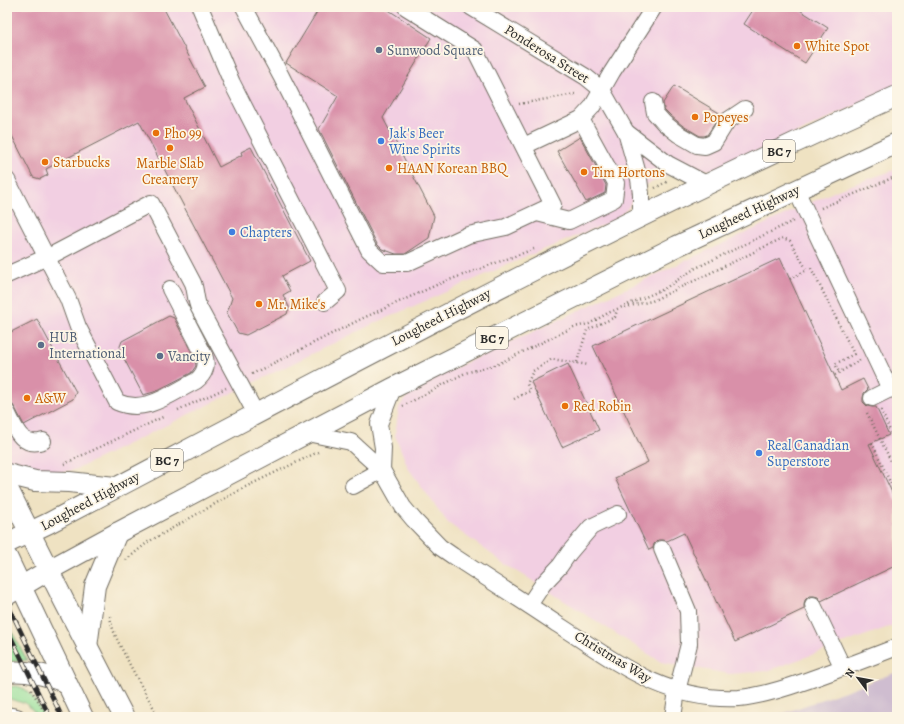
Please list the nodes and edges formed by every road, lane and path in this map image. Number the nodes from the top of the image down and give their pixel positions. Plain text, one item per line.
1 (200, 7) edge
2 (244, 7) edge
3 (406, 7) edge
4 (471, 7) edge
5 (654, 7) edge
6 (602, 90) junction
7 (575, 94) dead end
8 (897, 96) edge
9 (653, 102) dead end
10 (504, 107) junction
11 (745, 109) dead end
12 (581, 119) junction
13 (626, 132) junction
14 (897, 143) edge
15 (524, 146) junction
16 (897, 176) edge
17 (7, 180) edge
18 (668, 182) dead end
19 (708, 185) junction
20 (654, 188) dead end
21 (796, 190) junction
22 (828, 204) dead end
23 (537, 213) junction
24 (641, 218) junction
25 (800, 218) dead end
26 (536, 248) dead end
27 (47, 256) junction
28 (816, 265) dead end
29 (811, 268) junction
30 (807, 270) junction
31 (7, 275) edge
32 (790, 280) dead end
33 (170, 289) dead end
34 (325, 302) dead end
35 (617, 310) junction
36 (862, 359) dead end
37 (577, 362) junction
38 (590, 365) dead end
39 (839, 372) junction
40 (835, 375) dead end
41 (249, 376) dead end
42 (227, 388) dead end
43 (393, 388) junction
44 (894, 389) edge
45 (514, 399) dead end
46 (871, 401) junction
47 (402, 407) dead end
48 (7, 412) edge
49 (172, 413) dead end
50 (256, 414) junction
51 (165, 416) dead end
52 (307, 433) junction
53 (43, 441) dead end
54 (872, 443) dead end
55 (897, 447) edge
56 (321, 451) dead end
57 (61, 465) dead end
58 (382, 470) junction
59 (897, 473) edge
60 (7, 474) edge
61 (353, 486) dead end
62 (7, 487) edge
63 (115, 487) junction
64 (897, 497) edge
65 (618, 514) dead end
66 (30, 533) junction
67 (117, 534) junction
68 (7, 543) edge
69 (662, 549) dead end
70 (7, 557) edge
71 (123, 563) dead end
72 (48, 570) junction
73 (14, 591) edge
74 (529, 605) junction
75 (813, 605) dead end
76 (109, 608) dead end
77 (87, 647) junction
78 (897, 647) edge
79 (843, 668) junction
80 (7, 672) edge
81 (65, 682) junction
82 (26, 685) dead end
83 (677, 691) junction
84 (7, 715) edge
85 (17, 717) edge
86 (47, 717) edge
87 (83, 717) edge
88 (124, 717) edge
89 (159, 717) edge
90 (673, 717) edge

1 - 34 street
2 - 23 street
3 - 10 street
4 - 6 street, Ponderosa Street
5 - 6 street
6 - 12 street
6 - 13 street, Ponderosa Street
7 - 10 path
8 - 19 main road, Lougheed Highway / BC 7
9 - 11 street
10 - 15 street
12 - 15 street
12 - 23 street
13 - 19 street, Ponderosa Street
13 - 24 street, Ponderosa Street
14 - 21 main road, Lougheed Highway / BC 7
15 - 23 street
16 - 22 path
17 - 27 street
18 - 20 path
19 - 24 main road, Lougheed Highway / BC 7
21 - 43 main road, Lougheed Highway / BC 7
21 - 44 street
24 - 50 main road, Lougheed Highway / BC 7
25 - 35 path
26 - 41 path
27 - 31 street
27 - 33 street
27 - 50 street
28 - 29 path
29 - 30 path
29 - 39 path
30 - 32 path
30 - 35 path
35 - 37 path
35 - 47 path
36 - 39 path
37 - 38 path
37 - 45 path
39 - 40 path
42 - 49 path
43 - 52 main road, Lougheed Highway / BC 7
43 - 58 street
44 - 46 street
46 - 55 path
46 - 59 path
48 - 53 street
50 - 63 main road, Lougheed Highway / BC 7
51 - 57 path
52 - 58 street, Christmas Way
52 - 67 main road, Lougheed Highway / BC 7
54 - 64 path
56 - 71 path
58 - 61 street
58 - 74 street, Christmas Way
60 - 63 main road
62 - 66 main road
63 - 66 main road, Lougheed Highway / BC 7
65 - 74 street
66 - 68 main road, BC 7
66 - 72 main road, Lougheed Highway
67 - 72 main road, Lougheed Highway / BC 7
67 - 77 main road
69 - 83 street
70 - 73 main road
72 - 73 main road, Lougheed Highway / BC 7
72 - 77 main road, Lougheed Highway
73 - 81 main road
74 - 83 street, Christmas Way
75 - 79 street
76 - 89 path
77 - 88 main road, Lougheed Highway
78 - 79 street, Christmas Way
79 - 83 street, Christmas Way
80 - 81 main road
81 - 87 main road
82 - 86 path
83 - 90 street
84 - 85 street

